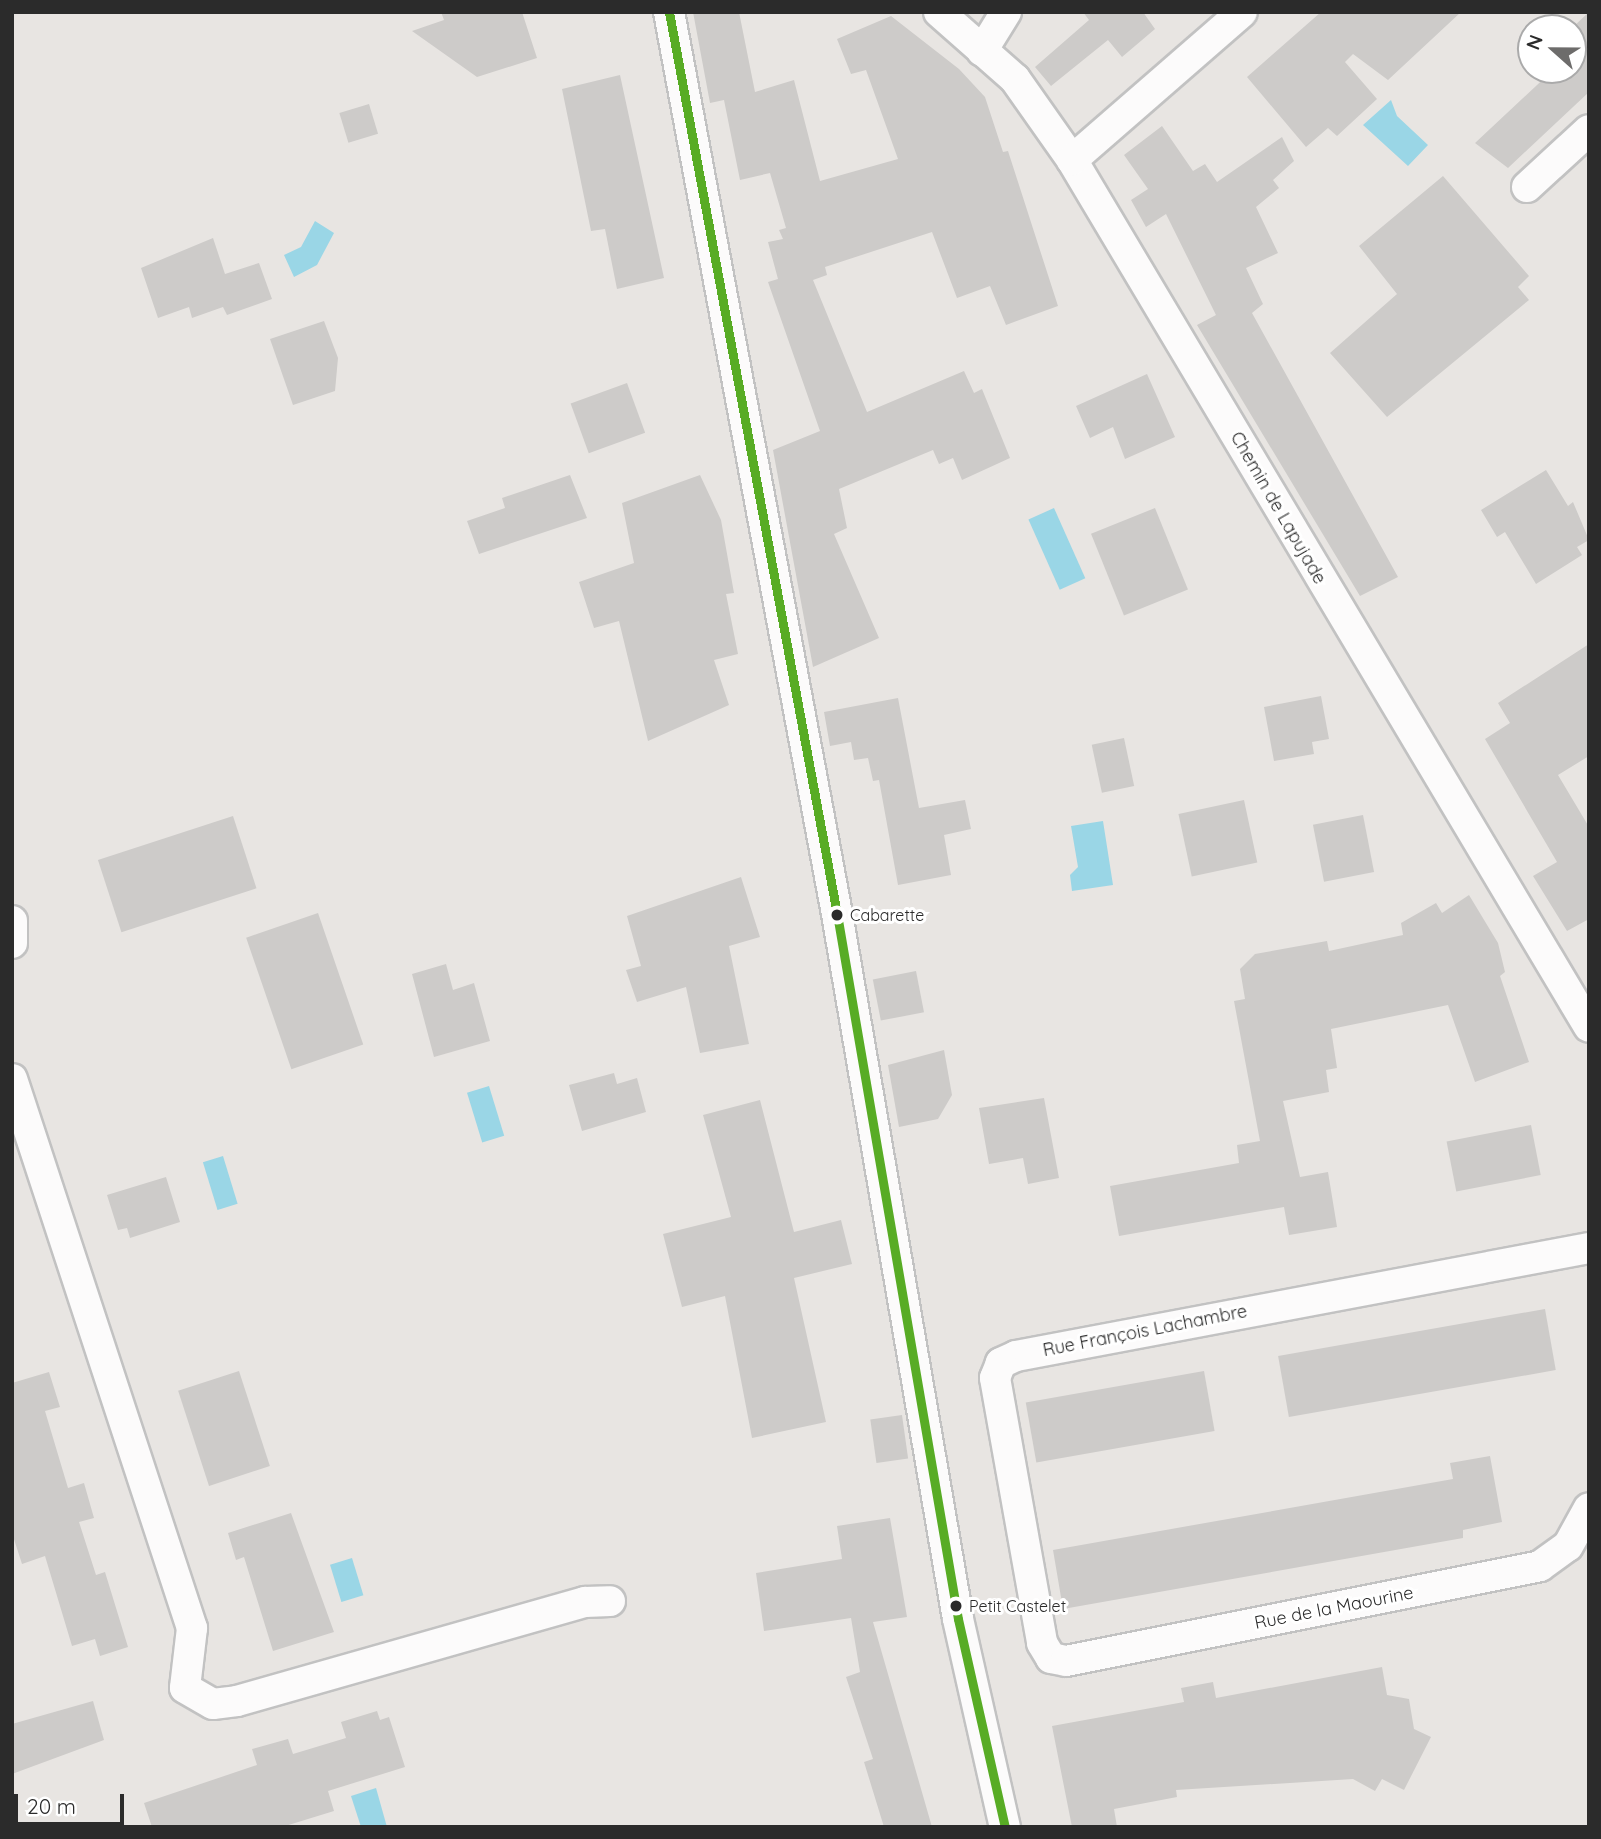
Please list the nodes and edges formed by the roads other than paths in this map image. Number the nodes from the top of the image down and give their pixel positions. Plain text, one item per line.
1 (668, 12) edge
2 (939, 12) edge
3 (1006, 12) edge
4 (1242, 12) edge
5 (982, 51) junction
6 (1589, 130) edge
7 (1072, 160) junction
8 (1527, 187) dead end
9 (12, 921) edge
10 (12, 943) edge
11 (1589, 1027) edge
12 (12, 1079) edge
13 (1589, 1248) edge
14 (1589, 1508) edge
15 (610, 1601) dead end
16 (1051, 1658) joint
17 (1005, 1827) edge

1 - 17 street
2 - 5 street, Chemin de Lapujade
3 - 5 street
4 - 7 street
5 - 7 street, Chemin de Lapujade
6 - 8 street
7 - 11 street, Chemin de Lapujade
9 - 10 street
12 - 15 street
13 - 16 street, Rue François Lachambre
14 - 16 street, Rue de la Maourine

